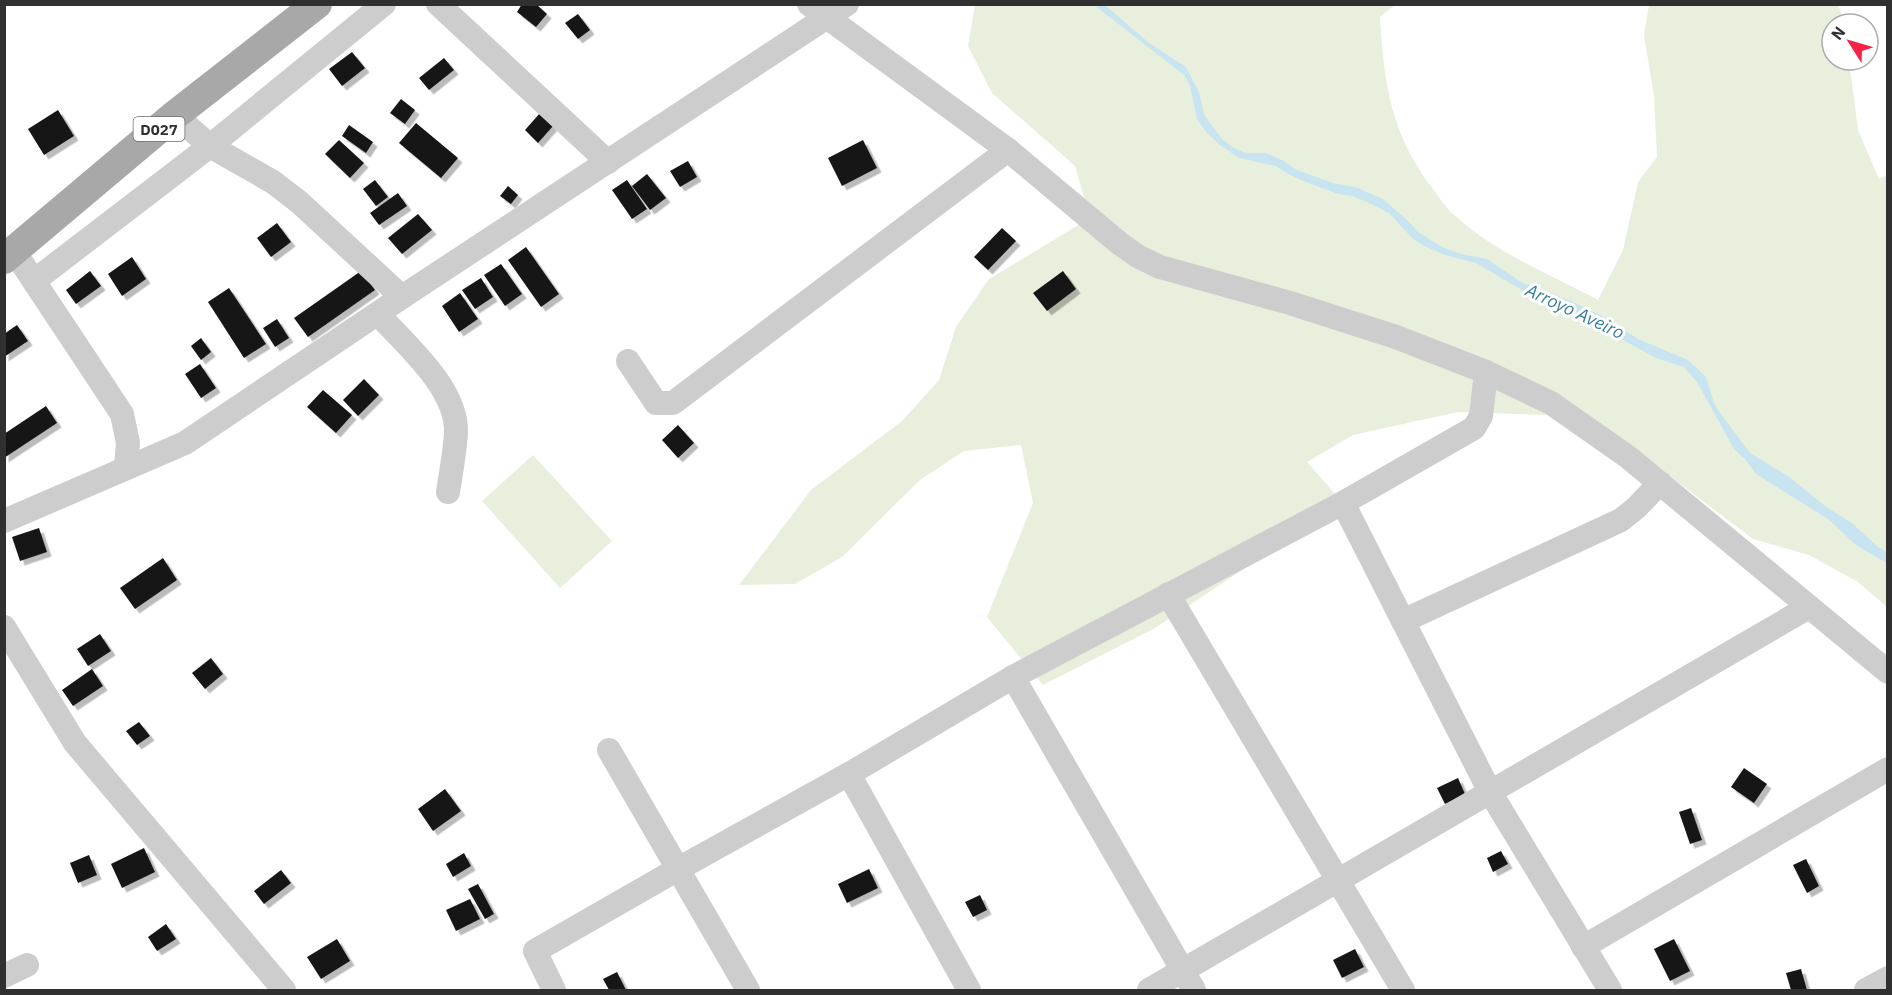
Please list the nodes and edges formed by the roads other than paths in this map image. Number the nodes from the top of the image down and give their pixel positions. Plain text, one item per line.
1 (317, 4) edge
2 (384, 4) edge
3 (438, 4) edge
4 (847, 4) edge
5 (818, 11) edge
6 (175, 115) junction
7 (210, 146) junction
8 (1008, 150) junction
9 (608, 162) junction
10 (9, 255) edge
11 (34, 281) junction
12 (402, 297) junction
13 (378, 314) junction
14 (628, 361) dead end
15 (1486, 372) junction
16 (126, 467) junction
17 (1660, 483) junction
18 (448, 492) dead end
19 (1343, 503) junction
20 (4, 521) edge
21 (1168, 594) junction
22 (1809, 607) junction
23 (1403, 621) junction
24 (4, 627) edge
25 (1887, 672) edge
26 (1013, 677) junction
27 (609, 750) dead end
28 (1887, 769) edge
29 (849, 774) junction
30 (1490, 792) junction
31 (678, 869) junction
32 (1338, 881) junction
33 (1583, 947) junction
34 (27, 965) dead end
35 (4, 976) edge
36 (1887, 978) edge
37 (1189, 981) edge
38 (284, 990) edge
39 (554, 990) edge
40 (748, 990) edge
41 (969, 990) edge
42 (1149, 990) edge
43 (1403, 990) edge
44 (1610, 990) edge
45 (1866, 990) edge

1 - 6 main road, D027
2 - 7 street
3 - 9 street
4 - 5 street
5 - 8 street
5 - 9 street
6 - 7 street
6 - 10 main road, D027
7 - 11 street
7 - 12 street
8 - 14 street
8 - 15 street
9 - 12 street
10 - 11 street
11 - 16 street
12 - 13 street
13 - 16 street
13 - 18 street
15 - 17 street
15 - 19 street
16 - 20 street
17 - 22 street
17 - 23 street
19 - 21 street
19 - 23 street
21 - 26 street
21 - 32 street
22 - 25 street
22 - 30 street
23 - 30 street
24 - 38 street
26 - 29 street
26 - 37 street
27 - 31 street
28 - 33 street
29 - 31 street
29 - 41 street
30 - 32 street
30 - 33 street
31 - 39 street
31 - 40 street
32 - 37 street
32 - 43 street
33 - 44 street
34 - 35 street
36 - 45 street
37 - 42 street

